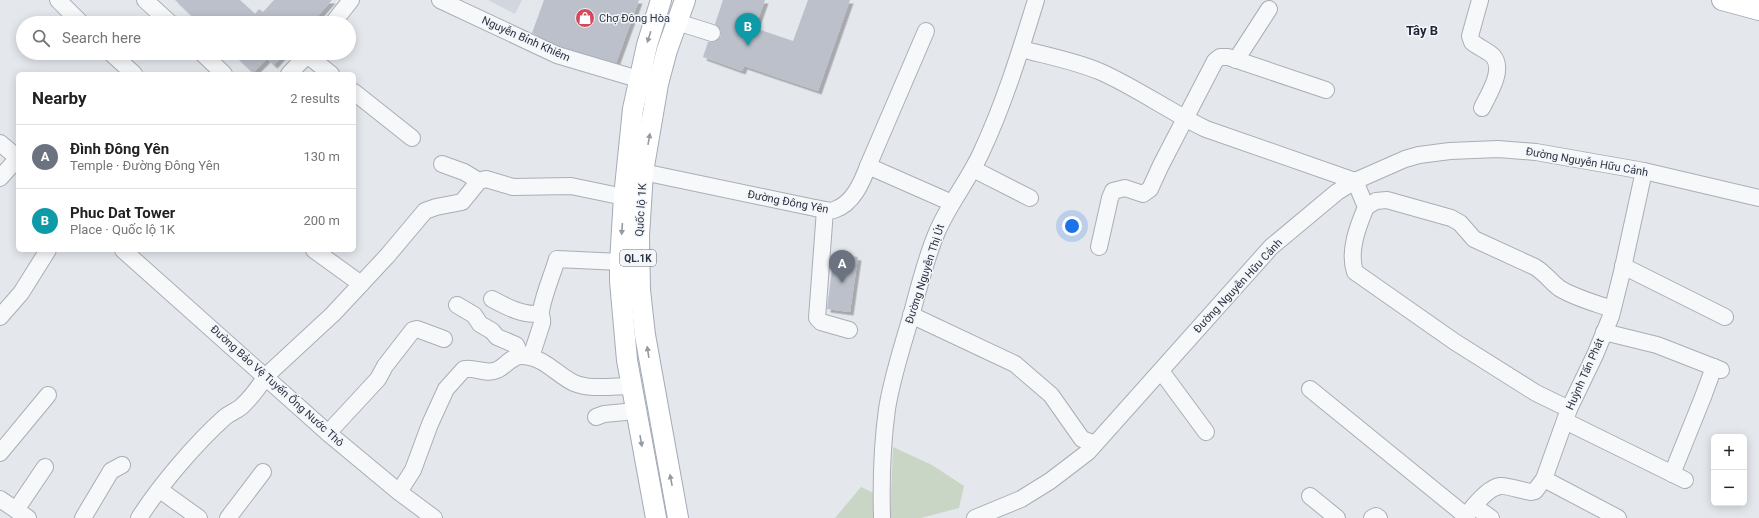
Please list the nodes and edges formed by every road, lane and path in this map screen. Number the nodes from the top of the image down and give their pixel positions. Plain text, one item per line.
1 (58, 0) edge
2 (145, 0) edge
3 (351, 0) edge
4 (440, 0) edge
5 (661, 0) edge
6 (685, 0) edge
7 (1036, 0) edge
8 (1480, 0) edge
9 (1722, 0) edge
10 (1269, 9) dead end
11 (1759, 10) edge
12 (74, 16) edge
13 (162, 16) edge
14 (338, 16) edge
15 (677, 22) junction
16 (926, 31) dead end
17 (712, 33) dead end
18 (1021, 48) junction
19 (119, 60) edge
20 (209, 60) edge
21 (302, 60) edge
22 (315, 60) edge
23 (1236, 60) junction
24 (132, 72) edge
25 (222, 72) edge
26 (291, 72) edge
27 (329, 72) edge
28 (638, 79) junction
29 (658, 84) junction
30 (1326, 90) dead end
31 (356, 94) edge
32 (1482, 108) dead end
33 (1184, 118) junction
34 (412, 138) dead end
35 (0, 143) edge
36 (16, 156) edge
37 (16, 160) edge
38 (442, 164) dead end
39 (868, 166) junction
40 (973, 169) junction
41 (643, 172) junction
42 (1644, 172) junction
43 (0, 178) edge
44 (478, 181) junction
45 (1355, 181) junction
46 (624, 198) junction
47 (1030, 198) dead end
48 (1759, 198) edge
49 (952, 203) junction
50 (1366, 207) junction
51 (825, 210) junction
52 (1099, 247) dead end
53 (47, 252) edge
54 (125, 252) edge
55 (317, 252) edge
56 (620, 262) junction
57 (1623, 266) junction
58 (361, 284) junction
59 (492, 299) dead end
60 (458, 305) dead end
61 (1612, 309) junction
62 (540, 313) junction
63 (911, 315) junction
64 (0, 317) edge
65 (1725, 317) dead end
66 (849, 330) dead end
67 (1604, 332) junction
68 (444, 339) dead end
69 (526, 356) junction
70 (1161, 370) junction
71 (266, 376) junction
72 (632, 386) junction
73 (1310, 389) dead end
74 (48, 395) dead end
75 (636, 411) junction
76 (1567, 415) junction
77 (596, 417) dead end
78 (1206, 432) dead end
79 (328, 433) junction
80 (1095, 444) junction
81 (0, 453) edge
82 (122, 465) dead end
83 (45, 467) dead end
84 (263, 472) dead end
85 (1544, 479) junction
86 (160, 490) junction
87 (399, 492) junction
88 (1310, 496) dead end
89 (0, 499) edge
90 (1468, 513) edge
91 (22, 514) edge
92 (83, 518) edge
93 (139, 518) edge
94 (199, 518) edge
95 (228, 518) edge
96 (434, 518) edge
97 (656, 518) edge
98 (678, 518) edge
99 (882, 518) edge
100 (976, 518) edge
101 (1337, 518) edge
102 (1372, 518) edge
103 (1379, 518) edge
104 (1491, 518) edge
105 (1618, 518) edge

1 - 12 street
2 - 13 street
3 - 14 street
4 - 28 street, Nguyễn Bỉnh Khiêm
5 -> 28 main road, Quốc lộ 1K / QL.1K
6 - 15 main road, Quốc lộ 1K / QL.1K
7 - 18 street, Đường Nguyễn Thị Út
8 - 32 street
9 - 11 main road
10 - 23 street
15 - 17 street
15 - 29 main road, Quốc lộ 1K / QL.1K
16 - 39 street, Đường Đông Yên
18 - 33 street
18 - 40 street, Đường Nguyễn Thị Út
19 - 24 street
20 - 25 street
21 - 26 street
22 - 27 street
23 - 30 street
23 - 33 street
28 - 29 main road
28 - 46 main road, Quốc lộ 1K / QL.1K
41 -> 29 main road, Quốc lộ 1K / QL.1K
31 - 34 street
33 - 45 street
33 - 52 street
35 - 36 street
37 - 43 street
38 - 44 street
39 - 49 street
39 - 51 street, Đường Đông Yên
40 - 47 street
40 - 49 street, Đường Nguyễn Thị Út
41 - 51 street, Đường Đông Yên
98 -> 41 main road, Quốc lộ 1K / QL.1K
42 - 45 street, Đường Nguyễn Hữu Cảnh
42 - 48 street, Đường Nguyễn Hữu Cảnh
42 - 57 street, Huỳnh Tấn Phát
44 - 46 street
44 - 58 street
45 - 50 street
45 - 70 street, Đường Nguyễn Hữu Cảnh
46 -> 56 main road, Quốc lộ 1K / QL.1K
49 - 63 street, Đường Nguyễn Thị Út
50 - 61 street
50 - 76 street
51 - 66 street
53 - 64 street
54 - 71 street, Đường Bảo Vệ Tuyến Ống Nước Thô
55 - 58 street
56 - 62 street
56 - 72 main road, Quốc lộ 1K / QL.1K
57 - 61 street, Huỳnh Tấn Phát
57 - 65 street
58 - 71 street
59 - 62 street
60 - 69 street
61 - 67 street, Huỳnh Tấn Phát
62 - 69 street
63 - 80 street
63 - 99 street, Đường Nguyễn Thị Út
67 - 76 street, Huỳnh Tấn Phát
67 - 76 street
68 - 79 street
69 - 72 street
69 - 87 street
70 - 78 street
70 - 80 street, Đường Nguyễn Hữu Cảnh
71 - 79 street, Đường Bảo Vệ Tuyến Ống Nước Thô
71 - 86 street
72 - 75 main road, Quốc lộ 1K / QL.1K
73 - 90 street
74 - 81 street
75 - 77 street
75 -> 97 main road, Quốc lộ 1K / QL.1K
76 - 85 street, Huỳnh Tấn Phát
79 - 87 street, Đường Bảo Vệ Tuyến Ống Nước Thô
80 - 100 street, Đường Nguyễn Hữu Cảnh
82 - 92 street
83 - 91 street
84 - 95 street
85 - 90 street, Huỳnh Tấn Phát
85 - 105 street
86 - 93 street
86 - 94 street
87 - 96 street, Đường Bảo Vệ Tuyến Ống Nước Thô
88 - 101 street
89 - 91 street
90 - 104 street
102 - 103 street

